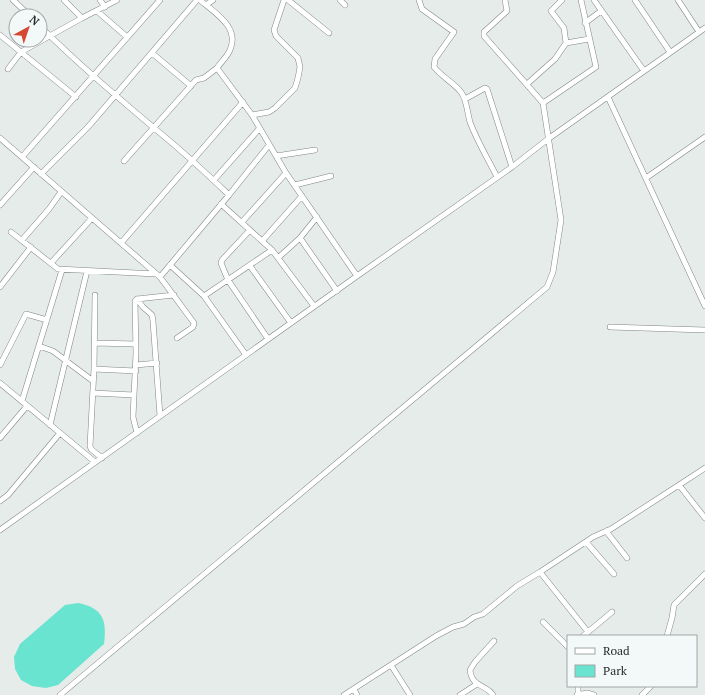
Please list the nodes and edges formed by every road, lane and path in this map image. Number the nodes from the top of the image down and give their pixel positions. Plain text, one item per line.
1 (13, 0) edge
2 (64, 0) edge
3 (100, 0) edge
4 (117, 0) edge
5 (160, 0) edge
6 (198, 0) edge
7 (213, 0) edge
8 (284, 0) edge
9 (288, 0) edge
10 (340, 0) edge
11 (419, 0) edge
12 (505, 0) edge
13 (562, 0) edge
14 (581, 0) edge
15 (594, 0) edge
16 (635, 0) edge
17 (678, 0) edge
18 (206, 5) junction
19 (346, 5) dead end
20 (105, 7) junction
21 (22, 8) edge
22 (96, 11) junction
23 (601, 11) junction
24 (82, 18) junction
25 (585, 23) junction
26 (705, 28) edge
27 (699, 32) junction
28 (329, 33) dead end
29 (0, 35) edge
30 (50, 36) junction
31 (128, 37) junction
32 (589, 39) junction
33 (566, 43) junction
34 (21, 52) junction
35 (670, 52) junction
36 (152, 53) junction
37 (217, 68) junction
38 (8, 69) dead end
39 (644, 71) junction
40 (94, 76) junction
41 (528, 84) junction
42 (191, 86) junction
43 (115, 96) junction
44 (76, 97) junction
45 (608, 97) junction
46 (465, 99) junction
47 (243, 102) junction
48 (543, 103) junction
49 (252, 115) junction
50 (154, 128) junction
51 (259, 129) junction
52 (705, 137) edge
53 (0, 138) edge
54 (548, 139) junction
55 (270, 145) junction
56 (315, 150) dead end
57 (276, 156) junction
58 (22, 157) junction
59 (124, 161) dead end
60 (192, 161) junction
61 (34, 167) junction
62 (512, 167) junction
63 (286, 173) junction
64 (41, 174) junction
65 (331, 176) dead end
66 (497, 177) junction
67 (646, 178) junction
68 (214, 180) junction
69 (295, 185) junction
70 (61, 192) junction
71 (230, 195) junction
72 (302, 196) junction
73 (222, 204) junction
74 (0, 205) edge
75 (92, 218) junction
76 (317, 218) junction
77 (242, 222) junction
78 (250, 230) junction
79 (11, 232) dead end
80 (300, 238) junction
81 (22, 240) junction
82 (263, 240) junction
83 (121, 243) junction
84 (31, 247) junction
85 (272, 250) junction
86 (279, 257) junction
87 (51, 264) junction
88 (170, 265) junction
89 (250, 266) junction
90 (62, 270) junction
91 (87, 271) junction
92 (158, 276) junction
93 (357, 276) junction
94 (228, 280) junction
95 (0, 287) edge
96 (336, 291) junction
97 (95, 295) dead end
98 (174, 295) junction
99 (204, 296) junction
100 (137, 299) junction
101 (314, 306) junction
102 (705, 306) edge
103 (47, 320) junction
104 (291, 323) junction
105 (610, 327) dead end
106 (705, 330) edge
107 (177, 338) dead end
108 (268, 340) junction
109 (94, 343) junction
110 (136, 344) junction
111 (39, 346) junction
112 (246, 355) junction
113 (66, 361) junction
114 (157, 363) junction
115 (0, 365) edge
116 (136, 366) junction
117 (94, 368) junction
118 (136, 372) junction
119 (93, 381) junction
120 (0, 383) edge
121 (93, 392) junction
122 (134, 395) junction
123 (22, 401) junction
124 (28, 406) junction
125 (160, 416) junction
126 (50, 425) junction
127 (60, 433) junction
128 (137, 433) junction
129 (0, 438) edge
130 (102, 458) junction
131 (95, 462) junction
132 (705, 468) edge
133 (679, 484) junction
134 (0, 501) edge
135 (705, 518) edge
136 (0, 530) edge
137 (606, 531) junction
138 (586, 542) junction
139 (627, 558) dead end
140 (540, 572) junction
141 (614, 574) dead end
142 (705, 574) edge
143 (612, 612) dead end
144 (543, 622) dead end
145 (588, 632) junction
146 (584, 635) edge
147 (667, 635) edge
148 (494, 641) dead end
149 (567, 646) edge
150 (391, 665) junction
151 (477, 684) junction
152 (650, 687) edge
153 (354, 689) junction
154 (577, 694) edge
155 (60, 695) edge
156 (344, 695) edge
157 (357, 695) edge
158 (410, 695) edge
159 (460, 695) edge
160 (493, 695) edge
161 (594, 695) edge
162 (642, 695) edge

1 - 21 street
2 - 24 street
3 - 20 street
4 - 20 street
5 - 31 street
6 - 18 street
6 - 36 street
7 - 18 street
8 - 49 street
9 - 28 street
10 - 19 street
11 - 46 street
12 - 41 street
13 - 33 street
14 - 25 street
15 - 23 street
16 - 35 street
17 - 27 street
18 - 37 street
20 - 22 street
22 - 24 street
22 - 31 street
23 - 25 street
23 - 39 street
24 - 30 street
25 - 32 street
26 - 27 street
27 - 35 street
29 - 34 street
30 - 34 street
30 - 40 street
31 - 40 street
32 - 33 street
32 - 48 street
33 - 41 street
34 - 38 street
34 - 44 street
35 - 39 street
36 - 42 street
36 - 43 street
37 - 42 street
37 - 47 street
39 - 45 street
40 - 43 street
40 - 44 street
41 - 48 street
42 - 50 street
43 - 50 street
43 - 64 street
44 - 58 street
45 - 54 street
45 - 67 street
46 - 62 street
46 - 66 street
47 - 49 street
47 - 60 street
48 - 54 street
49 - 51 street
50 - 59 street
50 - 60 street
51 - 55 street
51 - 68 street
52 - 67 street
53 - 58 street
54 - 62 street
54 - 155 street
55 - 57 street
55 - 71 street
56 - 57 street
57 - 63 street
58 - 61 street
60 - 68 street
60 - 83 street
61 - 64 street
61 - 74 street
62 - 66 street
63 - 69 street
63 - 77 street
64 - 70 street
65 - 69 street
66 - 93 street
67 - 102 street
68 - 71 street
69 - 72 street
70 - 75 street
70 - 81 street
71 - 73 street
72 - 76 street
72 - 82 street
73 - 77 street
73 - 88 street
75 - 83 street
75 - 87 street
76 - 80 street
76 - 93 street
77 - 78 street
78 - 82 street
78 - 94 street
79 - 81 street
80 - 86 street
80 - 96 street
81 - 84 street
82 - 85 street
83 - 92 street
84 - 87 street
84 - 95 street
85 - 86 street
85 - 89 street
86 - 101 street
87 - 90 street
88 - 92 street
88 - 99 street
89 - 94 street
89 - 104 street
90 - 91 street
90 - 103 street
91 - 92 street
91 - 113 street
92 - 98 street
93 - 96 street
94 - 99 street
94 - 108 street
96 - 101 street
97 - 109 street
98 - 100 street
98 - 107 street
99 - 112 street
100 - 110 street
100 - 114 street
101 - 104 street
103 - 111 street
103 - 115 street
104 - 108 street
105 - 106 street
108 - 112 street
109 - 110 street
109 - 117 street
110 - 116 street
111 - 113 street
111 - 123 street
112 - 125 street
113 - 119 street
113 - 126 street
114 - 116 street
114 - 125 street
116 - 118 street
117 - 118 street
117 - 119 street
118 - 122 street
119 - 121 street
120 - 123 street
121 - 122 street
121 - 130 street
122 - 128 street
123 - 124 street
124 - 126 street
124 - 129 street
125 - 128 street
126 - 127 street
127 - 131 street
127 - 134 street
128 - 130 street
130 - 131 street
131 - 136 street
132 - 133 street
133 - 135 street
133 - 137 street
137 - 138 street
137 - 139 street
138 - 140 street
138 - 141 street
140 - 145 street
140 - 150 street
142 - 147 street
143 - 145 street
144 - 149 street
145 - 146 street
148 - 151 street
150 - 153 street
150 - 158 street
151 - 159 street
151 - 160 street
152 - 162 street
153 - 156 street
153 - 157 street
154 - 161 street

